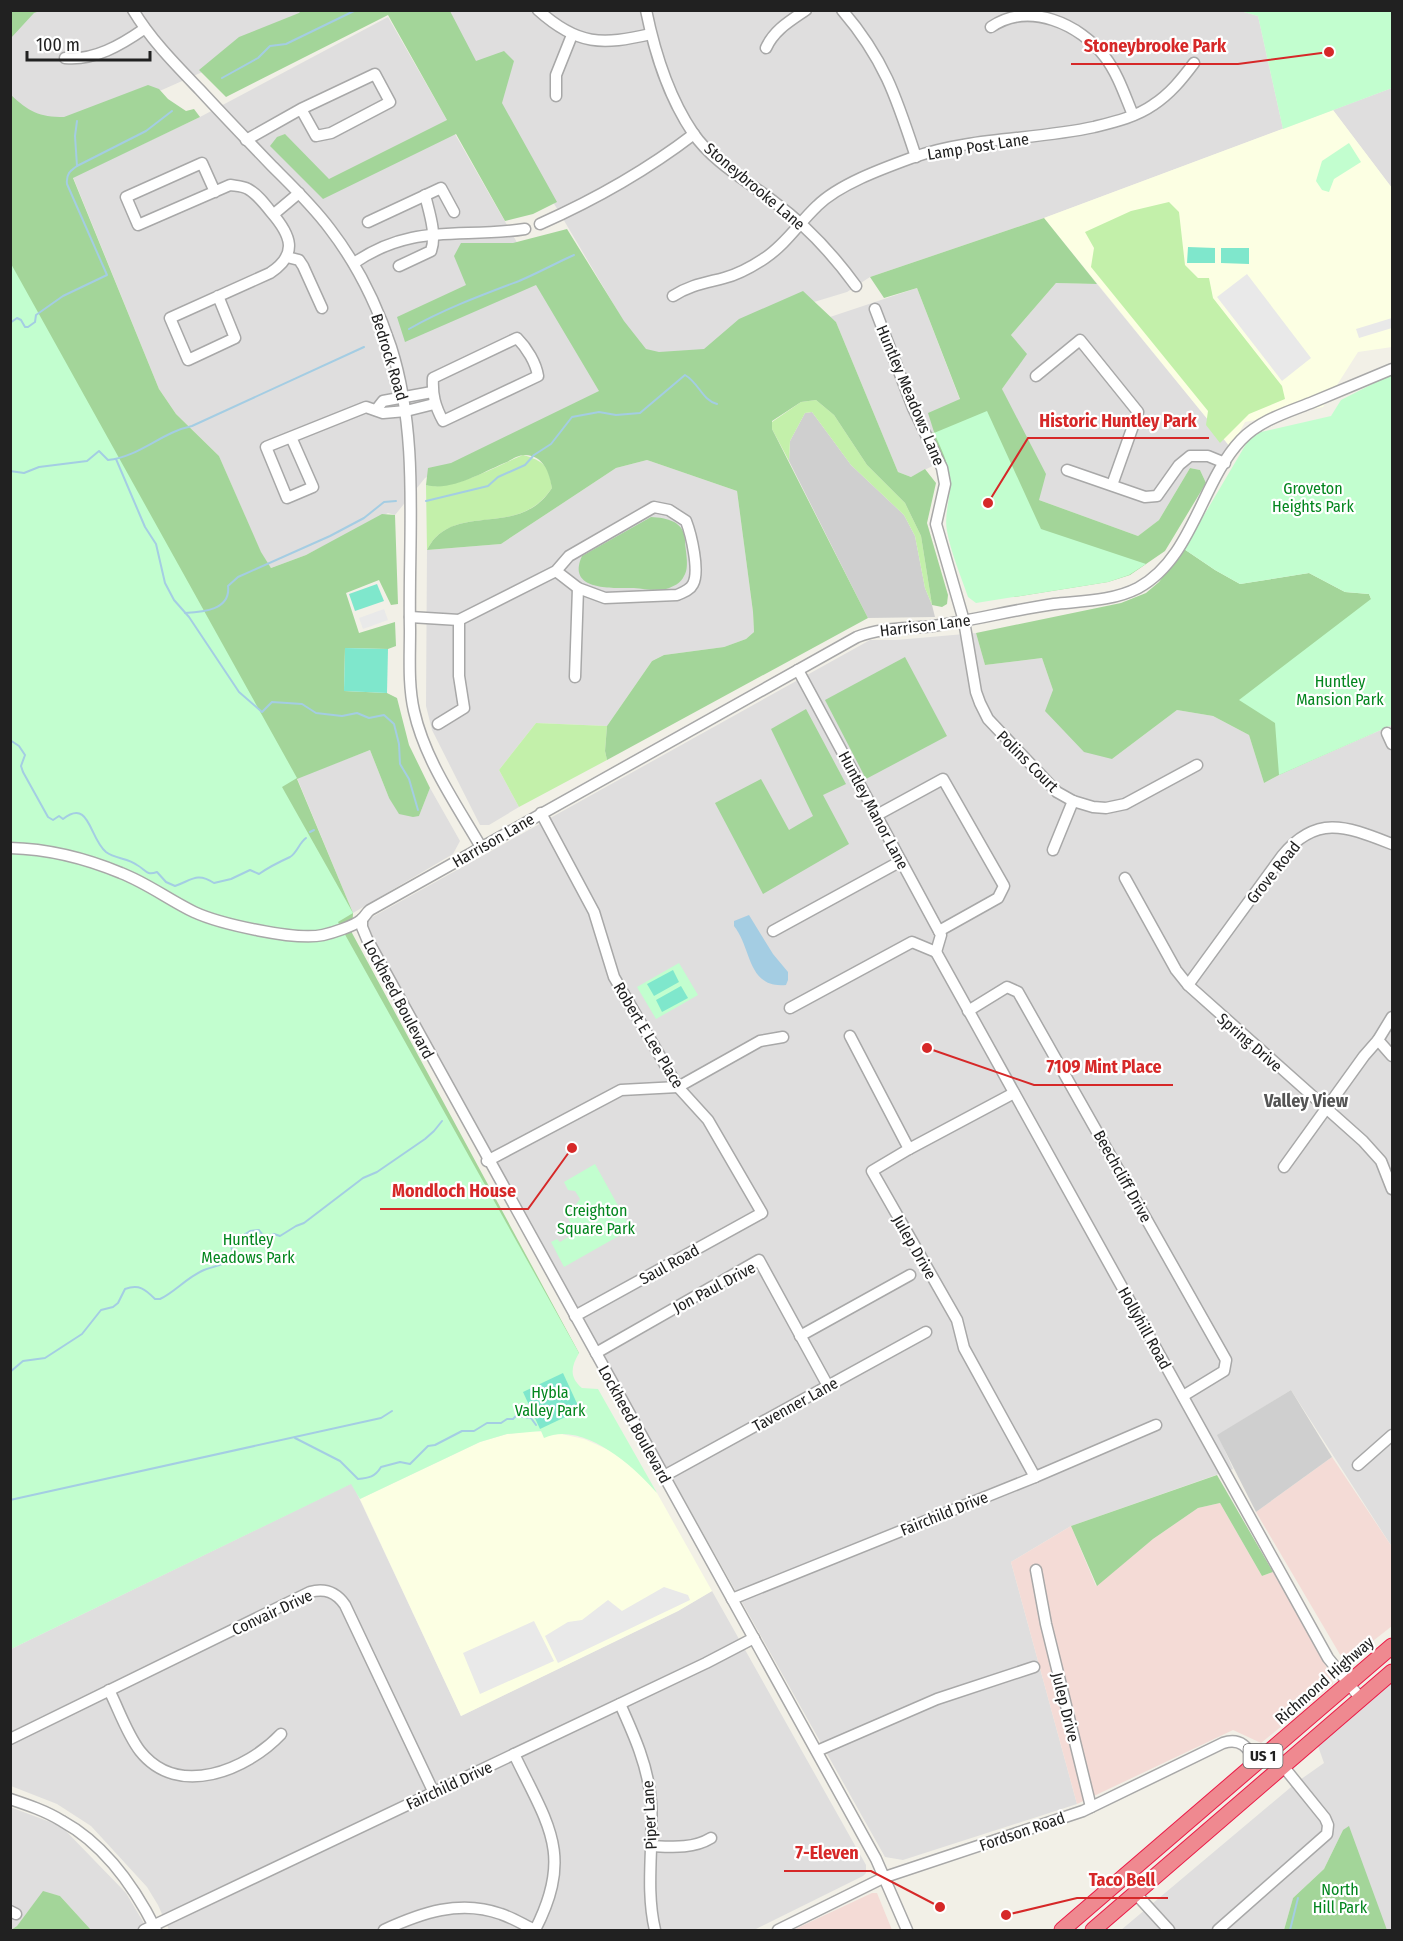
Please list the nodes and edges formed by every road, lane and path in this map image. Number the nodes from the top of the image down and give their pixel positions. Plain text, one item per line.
1 (133, 10) edge
2 (538, 10) edge
3 (646, 10) edge
4 (806, 10) edge
5 (842, 10) edge
6 (991, 27) dead end
7 (144, 29) junction
8 (651, 34) junction
9 (572, 35) junction
10 (766, 48) dead end
11 (65, 58) dead end
12 (1194, 63) dead end
13 (556, 96) dead end
14 (301, 109) junction
15 (1133, 115) junction
16 (694, 134) junction
17 (246, 140) junction
18 (915, 156) junction
19 (215, 192) junction
20 (298, 193) junction
21 (425, 195) junction
22 (454, 212) dead end
23 (274, 214) junction
24 (368, 222) dead end
25 (540, 224) dead end
26 (801, 224) junction
27 (525, 229) dead end
28 (433, 234) junction
29 (287, 257) junction
30 (354, 263) junction
31 (399, 266) dead end
32 (856, 285) dead end
33 (218, 296) junction
34 (674, 296) dead end
35 (322, 308) dead end
36 (875, 309) dead end
37 (1392, 369) edge
38 (1036, 376) dead end
39 (432, 392) junction
40 (404, 397) junction
41 (434, 404) junction
42 (376, 410) junction
43 (406, 411) junction
44 (291, 437) junction
45 (1225, 463) junction
46 (1067, 470) dead end
47 (1112, 485) junction
48 (556, 571) junction
49 (578, 588) junction
50 (410, 617) junction
51 (459, 620) junction
52 (964, 621) junction
53 (798, 670) junction
54 (575, 677) dead end
55 (438, 724) dead end
56 (1387, 733) dead end
57 (1392, 744) edge
58 (1197, 765) dead end
59 (1073, 801) junction
60 (541, 813) junction
61 (877, 815) junction
62 (1392, 844) edge
63 (481, 847) junction
64 (10, 848) edge
65 (1053, 850) dead end
66 (901, 861) junction
67 (1125, 878) dead end
68 (362, 919) junction
69 (773, 931) dead end
70 (939, 931) junction
71 (936, 952) junction
72 (1188, 985) junction
73 (790, 1008) dead end
74 (968, 1011) junction
75 (1392, 1017) edge
76 (850, 1036) dead end
77 (783, 1037) dead end
78 (1378, 1040) junction
79 (1392, 1056) edge
80 (678, 1087) junction
81 (1014, 1093) junction
82 (1326, 1109) junction
83 (909, 1149) junction
84 (487, 1161) junction
85 (1284, 1167) dead end
86 (1392, 1189) edge
87 (762, 1213) joint
88 (910, 1275) dead end
89 (575, 1316) junction
90 (926, 1332) dead end
91 (800, 1336) junction
92 (596, 1353) junction
93 (828, 1386) junction
94 (1183, 1396) junction
95 (1156, 1425) dead end
96 (1392, 1435) edge
97 (1358, 1465) dead end
98 (664, 1476) junction
99 (1035, 1477) junction
100 (1036, 1570) dead end
101 (732, 1599) junction
102 (754, 1638) junction
103 (1392, 1646) edge
104 (1034, 1667) dead end
105 (1392, 1672) edge
106 (1348, 1684) junction
107 (109, 1690) junction
108 (1361, 1699) junction
109 (620, 1704) junction
110 (281, 1734) dead end
111 (10, 1739) edge
112 (817, 1751) junction
113 (514, 1754) junction
114 (1257, 1761) junction
115 (1283, 1766) junction
116 (434, 1792) junction
117 (10, 1799) edge
118 (1091, 1807) junction
119 (711, 1838) dead end
120 (651, 1846) junction
121 (885, 1877) junction
122 (1136, 1893) junction
123 (151, 1929) edge
124 (384, 1930) edge
125 (535, 1930) edge
126 (655, 1930) edge
127 (778, 1930) edge
128 (907, 1930) edge
129 (1062, 1930) edge
130 (1094, 1930) edge
131 (1169, 1930) edge
132 (1218, 1930) edge

1 - 7 street, Bedrock Road
2 - 9 street
3 - 8 street, Stoneybrooke Lane
4 - 10 street
5 - 18 street
6 - 15 street
7 - 11 street
7 - 17 street, Bedrock Road
8 - 9 street
8 - 16 street, Stoneybrooke Lane
9 - 13 street
12 - 15 street, Lamp Post Lane
14 - 14 street
14 - 17 street
15 - 18 street, Lamp Post Lane
16 - 25 street
16 - 26 street, Stoneybrooke Lane
17 - 20 street, Bedrock Road
18 - 26 street, Lamp Post Lane
19 - 19 street
19 - 23 street
20 - 23 street
20 - 30 street, Bedrock Road
21 - 22 street
21 - 24 street
21 - 28 street
23 - 29 street
26 - 32 street, Stoneybrooke Lane
26 - 34 street, Lamp Post Lane
27 - 28 street
28 - 30 street
28 - 31 street
29 - 33 street
29 - 35 street
30 - 40 street, Bedrock Road
33 - 33 street
36 - 52 street, Huntley Meadows Lane
37 - 45 street, Harrison Lane
38 - 47 street
39 - 40 street
39 - 41 street
39 - 41 street
40 - 42 street
40 - 43 street, Bedrock Road
41 - 43 street
42 - 43 street
42 - 44 street
43 - 50 street, Bedrock Road
44 - 44 street
45 - 47 street
45 - 52 street, Harrison Lane
46 - 47 street
48 - 49 street
48 - 49 street
48 - 51 street
49 - 54 street
50 - 51 street
50 - 63 street, Bedrock Road
51 - 55 street
52 - 53 street, Harrison Lane
52 - 59 street, Polins Court
53 - 60 street, Harrison Lane
53 - 61 street, Huntley Manor Lane
56 - 57 street
58 - 59 street, Polins Court
59 - 65 street
60 - 63 street, Harrison Lane
60 - 80 street, Robert E Lee Place
61 - 66 street, Huntley Manor Lane
61 - 70 street
62 - 72 street, Grove Road
63 - 68 street, Harrison Lane
64 - 68 street, Harrison Lane
66 - 69 street
66 - 70 street, Huntley Manor Lane
67 - 72 street, Spring Drive
68 - 84 street, Lockheed Boulevard
70 - 71 street
71 - 73 street
71 - 74 street, Hollyhill Road
72 - 82 street, Spring Drive
74 - 81 street, Hollyhill Road
74 - 94 street, Beechcliff Drive
75 - 78 street
76 - 83 street
77 - 80 street
78 - 79 street
78 - 82 street
80 - 84 street
80 - 87 street, Robert E Lee Place
81 - 83 street
81 - 94 street, Hollyhill Road
82 - 85 street
82 - 86 street, Spring Drive
83 - 99 street, Julep Drive
84 - 89 street, Lockheed Boulevard
87 - 89 street, Saul Road
88 - 91 street
89 - 92 street, Lockheed Boulevard
90 - 93 street, Tavenner Lane
91 - 92 street, Jon Paul Drive
91 - 93 street, Jon Paul Drive
92 - 98 street, Lockheed Boulevard
93 - 98 street, Tavenner Lane
94 - 106 street, Hollyhill Road
95 - 99 street, Fairchild Drive
96 - 97 street
98 - 101 street, Lockheed Boulevard
99 - 101 street, Fairchild Drive
100 - 118 street, Julep Drive
101 - 102 street, Lockheed Boulevard
102 - 109 street, Fairchild Drive
102 - 112 street, Lockheed Boulevard
103 - 106 highway, Richmond Highway / US 1
104 - 112 street
105 - 108 highway, US 1
106 - 108 street, Hollyhill Road
106 - 114 highway, Richmond Highway / US 1
107 - 110 street
107 - 111 street, Convair Drive
107 - 116 street, Convair Drive
108 - 115 highway, US 1
109 - 113 street, Fairchild Drive
109 - 120 street, Piper Lane
112 - 121 street, Lockheed Boulevard
113 - 116 street, Fairchild Drive
113 - 125 street
114 - 118 street, Fordson Road
114 - 129 highway, Richmond Highway / US 1
115 - 122 highway, US 1
115 - 132 street
116 - 123 street, Fairchild Drive
117 - 123 street
118 - 121 street, Fordson Road
119 - 120 street
120 - 126 street, Piper Lane
121 - 127 street, Fordson Road
121 - 128 street, Lockheed Boulevard
122 - 130 highway, US 1
122 - 131 street
124 - 125 street

